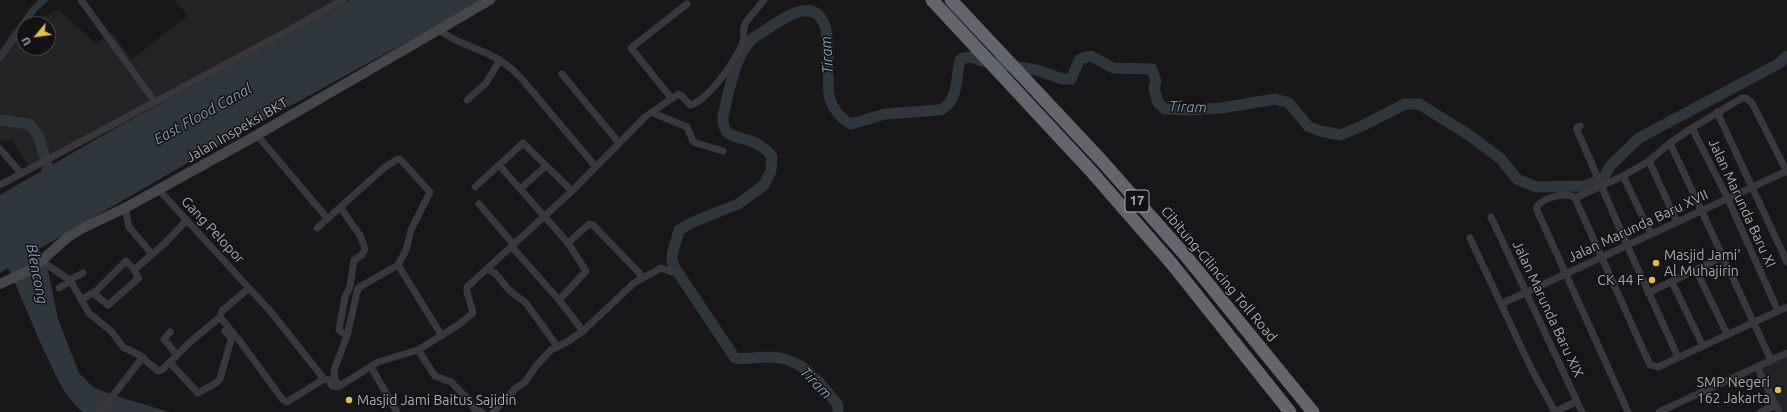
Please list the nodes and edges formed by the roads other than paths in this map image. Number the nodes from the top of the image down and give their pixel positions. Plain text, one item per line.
1 (82, 0) edge
2 (343, 0) edge
3 (490, 0) edge
4 (764, 0) edge
5 (932, 0) edge
6 (951, 0) edge
7 (687, 4) dead end
8 (438, 29) junction
9 (500, 60) junction
10 (562, 74) dead end
11 (672, 99) junction
12 (468, 100) dead end
13 (155, 102) junction
14 (1717, 112) junction
15 (653, 113) junction
16 (1580, 126) dead end
17 (1692, 128) junction
18 (257, 135) junction
19 (619, 143) junction
20 (1670, 143) junction
21 (0, 149) edge
22 (723, 151) dead end
23 (1649, 161) junction
24 (499, 165) junction
25 (546, 166) junction
26 (596, 167) junction
27 (1787, 171) edge
28 (24, 172) junction
29 (1623, 176) junction
30 (1601, 184) junction
31 (0, 185) edge
32 (475, 187) dead end
33 (1752, 188) junction
34 (520, 189) junction
35 (159, 190) junction
36 (572, 191) junction
37 (1575, 198) junction
38 (1728, 199) junction
39 (479, 204) dead end
40 (340, 207) junction
41 (125, 208) junction
42 (1702, 210) junction
43 (545, 217) junction
44 (1491, 217) dead end
45 (327, 218) junction
46 (187, 220) junction
47 (1677, 222) junction
48 (317, 228) dead end
49 (1651, 234) junction
50 (1470, 238) dead end
51 (568, 244) junction
52 (1627, 245) junction
53 (513, 246) junction
54 (152, 254) junction
55 (1602, 257) junction
56 (1722, 257) junction
57 (41, 261) junction
58 (1787, 262) edge
59 (398, 265) junction
60 (487, 269) junction
61 (135, 270) junction
62 (1696, 270) junction
63 (672, 272) dead end
64 (83, 273) dead end
65 (1565, 274) junction
66 (643, 277) junction
67 (71, 280) junction
68 (1672, 282) junction
69 (0, 284) edge
70 (59, 288) dead end
71 (249, 288) junction
72 (1526, 292) junction
73 (93, 293) junction
74 (1648, 293) junction
75 (81, 300) junction
76 (559, 300) junction
77 (1501, 304) junction
78 (1787, 306) edge
79 (1778, 311) junction
80 (220, 319) junction
81 (1753, 322) junction
82 (583, 331) junction
83 (170, 332) dead end
84 (1727, 334) junction
85 (347, 336) junction
86 (442, 336) junction
87 (557, 346) junction
88 (1703, 346) junction
89 (418, 350) junction
90 (1787, 353) edge
91 (178, 355) junction
92 (143, 357) junction
93 (1678, 357) junction
94 (1771, 360) junction
95 (172, 365) dead end
96 (371, 367) junction
97 (1757, 367) junction
98 (324, 379) junction
99 (340, 386) junction
100 (1577, 401) junction
101 (1777, 409) edge
102 (100, 412) edge
103 (397, 412) edge
104 (482, 412) edge
105 (493, 412) edge
106 (1290, 412) edge
107 (1313, 412) edge
108 (1555, 412) edge
109 (1582, 412) edge
110 (1628, 412) edge
111 (1659, 412) edge
112 (1761, 412) edge

1 - 13 street
2 - 13 street
3 - 8 street, Jalan Inspeksi BKT
4 - 11 street
5 - 106 highway, 17
6 - 107 highway, Cibitung-Cilincing Toll Road / 17
7 - 11 street
8 - 9 street
8 - 18 street, Jalan Inspeksi BKT
9 - 12 street
9 - 26 street
10 - 19 street
11 - 15 street
13 - 28 street
14 - 17 street
14 - 27 street
14 - 33 street
15 - 19 street
15 - 22 street
16 - 30 street
17 - 20 street
17 - 38 street, Jalan Marunda Baru XI
18 - 35 street, Jalan Inspeksi BKT
18 - 45 street
19 - 26 street
20 - 23 street
20 - 42 street
21 - 28 street
23 - 29 street
23 - 47 street
24 - 25 street
24 - 32 street
24 - 34 street
25 - 34 street
25 - 36 street
26 - 36 street
27 - 33 street, Jalan Marunda Baru XVII
28 - 31 street
29 - 30 street
29 - 49 street
30 - 37 street
30 - 52 street
33 - 38 street, Jalan Marunda Baru XVII
33 - 58 street
34 - 43 street
35 - 41 street, Jalan Inspeksi BKT
35 - 46 street, Gang Pelopor
36 - 43 street
37 - 55 street
37 - 65 street
38 - 42 street, Jalan Marunda Baru XVII
38 - 79 street, Jalan Marunda Baru XI
39 - 53 street
40 - 45 street
40 - 59 street
40 - 85 street
41 - 54 street
41 - 57 street, Jalan Inspeksi BKT
42 - 47 street, Jalan Marunda Baru XVII
42 - 56 street
43 - 51 street
43 - 53 street
44 - 72 street, Jalan Marunda Baru XIX
45 - 48 street
46 - 54 street
46 - 71 street, Gang Pelopor
47 - 49 street, Jalan Marunda Baru XVII
49 - 52 street, Jalan Marunda Baru XVII
50 - 77 street
51 - 66 street
51 - 76 street
52 - 55 street, Jalan Marunda Baru XVII
52 - 74 street
53 - 60 street
53 - 76 street
54 - 61 street
55 - 65 street, Jalan Marunda Baru XVII
55 - 93 street
56 - 62 street
56 - 81 street
57 - 67 street
57 - 69 street, Jalan Inspeksi BKT
59 - 85 street
59 - 86 street
60 - 86 street
60 - 87 street
61 - 73 street
61 - 73 street
62 - 68 street
62 - 84 street
63 - 66 street
64 - 67 street
65 - 72 street, Jalan Marunda Baru XVII
65 - 110 street
66 - 82 street
67 - 70 street
67 - 75 street
68 - 74 street
68 - 88 street
71 - 80 street
71 - 98 street, Gang Pelopor
72 - 77 street, Jalan Marunda Baru XVII
72 - 100 street, Jalan Marunda Baru XIX
73 - 75 street
74 - 93 street
75 - 92 street
76 - 82 street
77 - 108 street
78 - 79 street
79 - 81 street
80 - 91 street
80 - 95 street
80 - 98 street
81 - 84 street
81 - 94 street
82 - 87 street
83 - 91 street
84 - 88 street
85 - 99 street
86 - 89 street
87 - 105 street
88 - 93 street
89 - 96 street
89 - 104 street
90 - 94 street
91 - 92 street
92 - 102 street
94 - 97 street
96 - 99 street
96 - 103 street
97 - 101 street
97 - 111 street
98 - 99 street
100 - 108 street
100 - 109 street, Jalan Marunda Baru XIX
101 - 112 street

